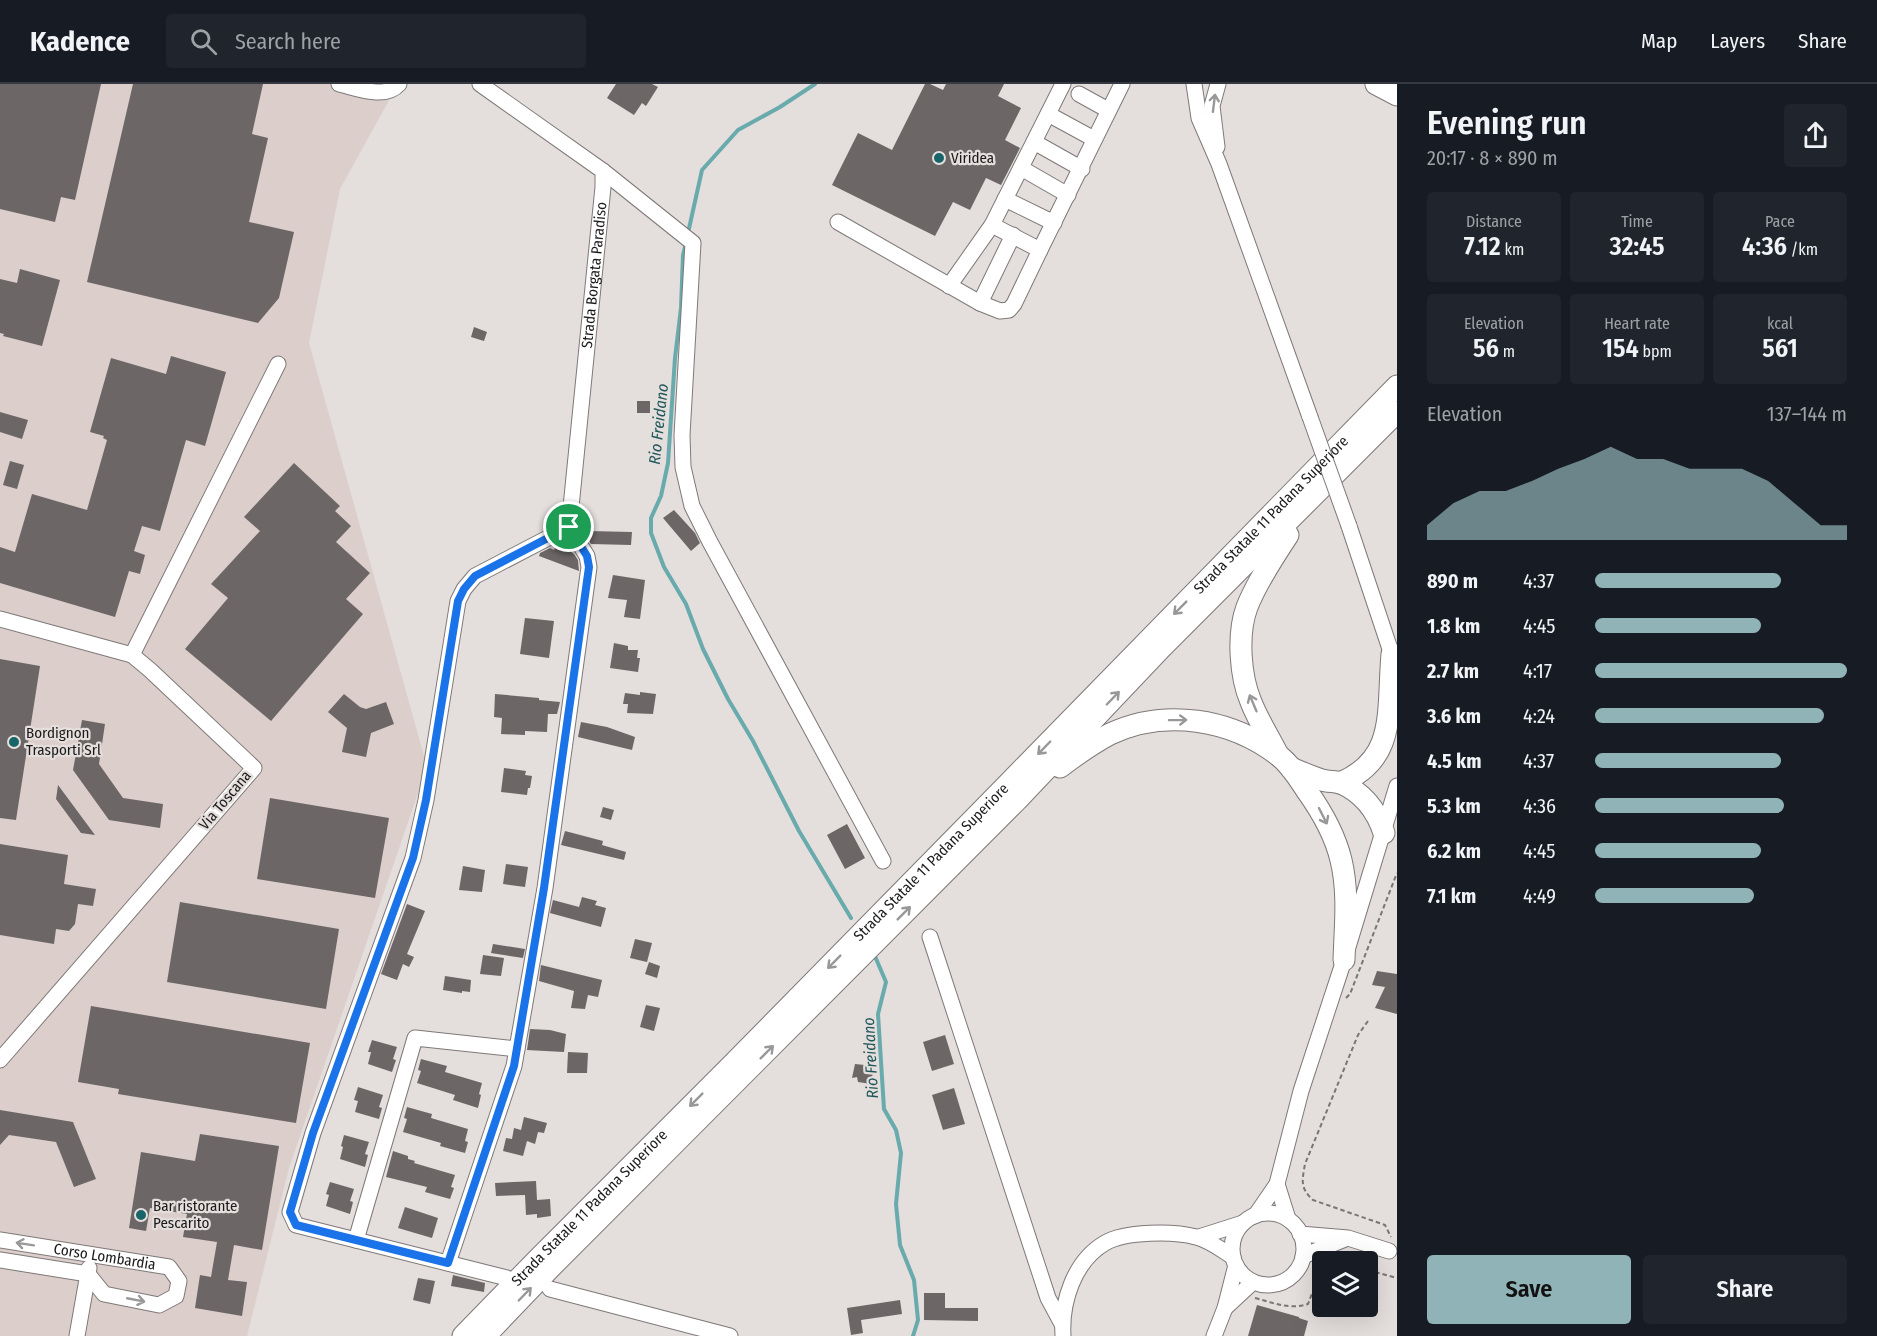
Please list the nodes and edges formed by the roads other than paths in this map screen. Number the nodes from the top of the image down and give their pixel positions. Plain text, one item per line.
1 (339, 84) edge
2 (399, 84) edge
3 (480, 84) edge
4 (1063, 84) edge
5 (1122, 84) edge
6 (1194, 84) edge
7 (1218, 84) edge
8 (1377, 84) edge
9 (373, 88) edge
10 (1083, 89) edge
11 (1397, 95) edge
12 (1108, 110) junction
13 (1048, 114) junction
14 (1094, 139) junction
15 (1034, 142) junction
16 (1219, 165) junction
17 (1021, 168) junction
18 (1082, 169) junction
19 (603, 171) junction
20 (1068, 195) junction
21 (1005, 199) junction
22 (838, 222) dead end
23 (1054, 223) junction
24 (992, 225) junction
25 (1013, 235) junction
26 (1040, 250) junction
27 (950, 286) junction
28 (980, 303) junction
29 (278, 364) dead end
30 (1397, 386) edge
31 (1397, 412) edge
32 (1311, 500) junction
33 (569, 527) junction
34 (0, 619) edge
35 (1392, 654) junction
36 (132, 656) junction
37 (1397, 675) edge
38 (1285, 761) junction
39 (1340, 783) junction
40 (1397, 786) edge
41 (1017, 800) junction
42 (1384, 833) junction
43 (883, 861) dead end
44 (930, 937) dead end
45 (1344, 960) junction
46 (517, 1049) junction
47 (0, 1060) edge
48 (1277, 1184) junction
49 (1249, 1219) junction
50 (1288, 1220) junction
51 (1300, 1234) junction
52 (1198, 1237) junction
53 (1347, 1238) junction
54 (0, 1240) edge
55 (356, 1240) junction
56 (1389, 1251) road end
57 (92, 1255) junction
58 (1303, 1256) junction
59 (0, 1260) edge
60 (1234, 1261) junction
61 (448, 1263) junction
62 (88, 1274) junction
63 (507, 1278) dead end
64 (1253, 1282) junction
65 (550, 1289) dead end
66 (1046, 1290) junction
67 (1069, 1290) junction
68 (1225, 1308) junction
69 (1062, 1330) edge
70 (77, 1336) edge
71 (463, 1336) edge
72 (485, 1336) edge
73 (730, 1336) edge
74 (1214, 1336) edge

1 - 9 street
2 - 9 street
3 - 19 street
4 - 10 street
4 - 13 street
5 - 12 street
6 - 16 street
16 -> 7 street
8 - 11 highway
10 - 12 street
12 - 14 street
13 - 14 street
13 - 15 street
14 - 18 street
15 - 17 street
15 - 18 street
16 - 35 street, bridge
17 - 20 street
17 - 21 street
18 - 20 street
19 - 33 street, Strada Borgata Paradiso
19 - 43 street
20 - 23 street
21 - 23 street
21 - 24 street
22 - 27 street
23 - 26 street
24 - 25 street
24 - 27 street
25 - 26 street
25 - 28 street
26 - 28 street
27 - 28 street
29 - 36 street
30 -> 71 highway, Strada Statale 11 Padana Superiore
31 - 32 highway, Strada Statale 11 Padana Superiore
38 -> 32 highway
41 -> 32 highway, Strada Statale 11 Padana Superiore
33 - 46 street
33 - 55 street
34 - 36 street, Via Toscana
35 - 37 street
35 - 39 highway
36 - 47 street, Via Toscana
38 - 39 highway
41 -> 38 highway
38 -> 45 highway
39 - 42 highway
40 - 42 street
72 -> 41 highway, Strada Statale 11 Padana Superiore
42 - 45 street
44 - 66 street
45 - 48 street
46 - 55 street
46 - 61 street
48 - 49 street
48 - 50 street
49 - 50 street
49 - 52 street
49 - 60 street
50 - 51 street
51 - 53 street
51 - 58 street
52 - 60 street
52 - 67 street
53 - 56 street
53 - 58 street
57 -> 54 street, Corso Lombardia
55 - 61 street
57 - 62 street
62 -> 57 street, Corso Lombardia
58 - 64 street
59 - 62 street, Corso Lombardia
60 - 64 street
60 - 68 street
61 - 63 street
62 - 70 street
64 - 68 street
65 - 73 street
66 - 67 street
66 - 69 street
67 - 69 street
68 - 74 street

